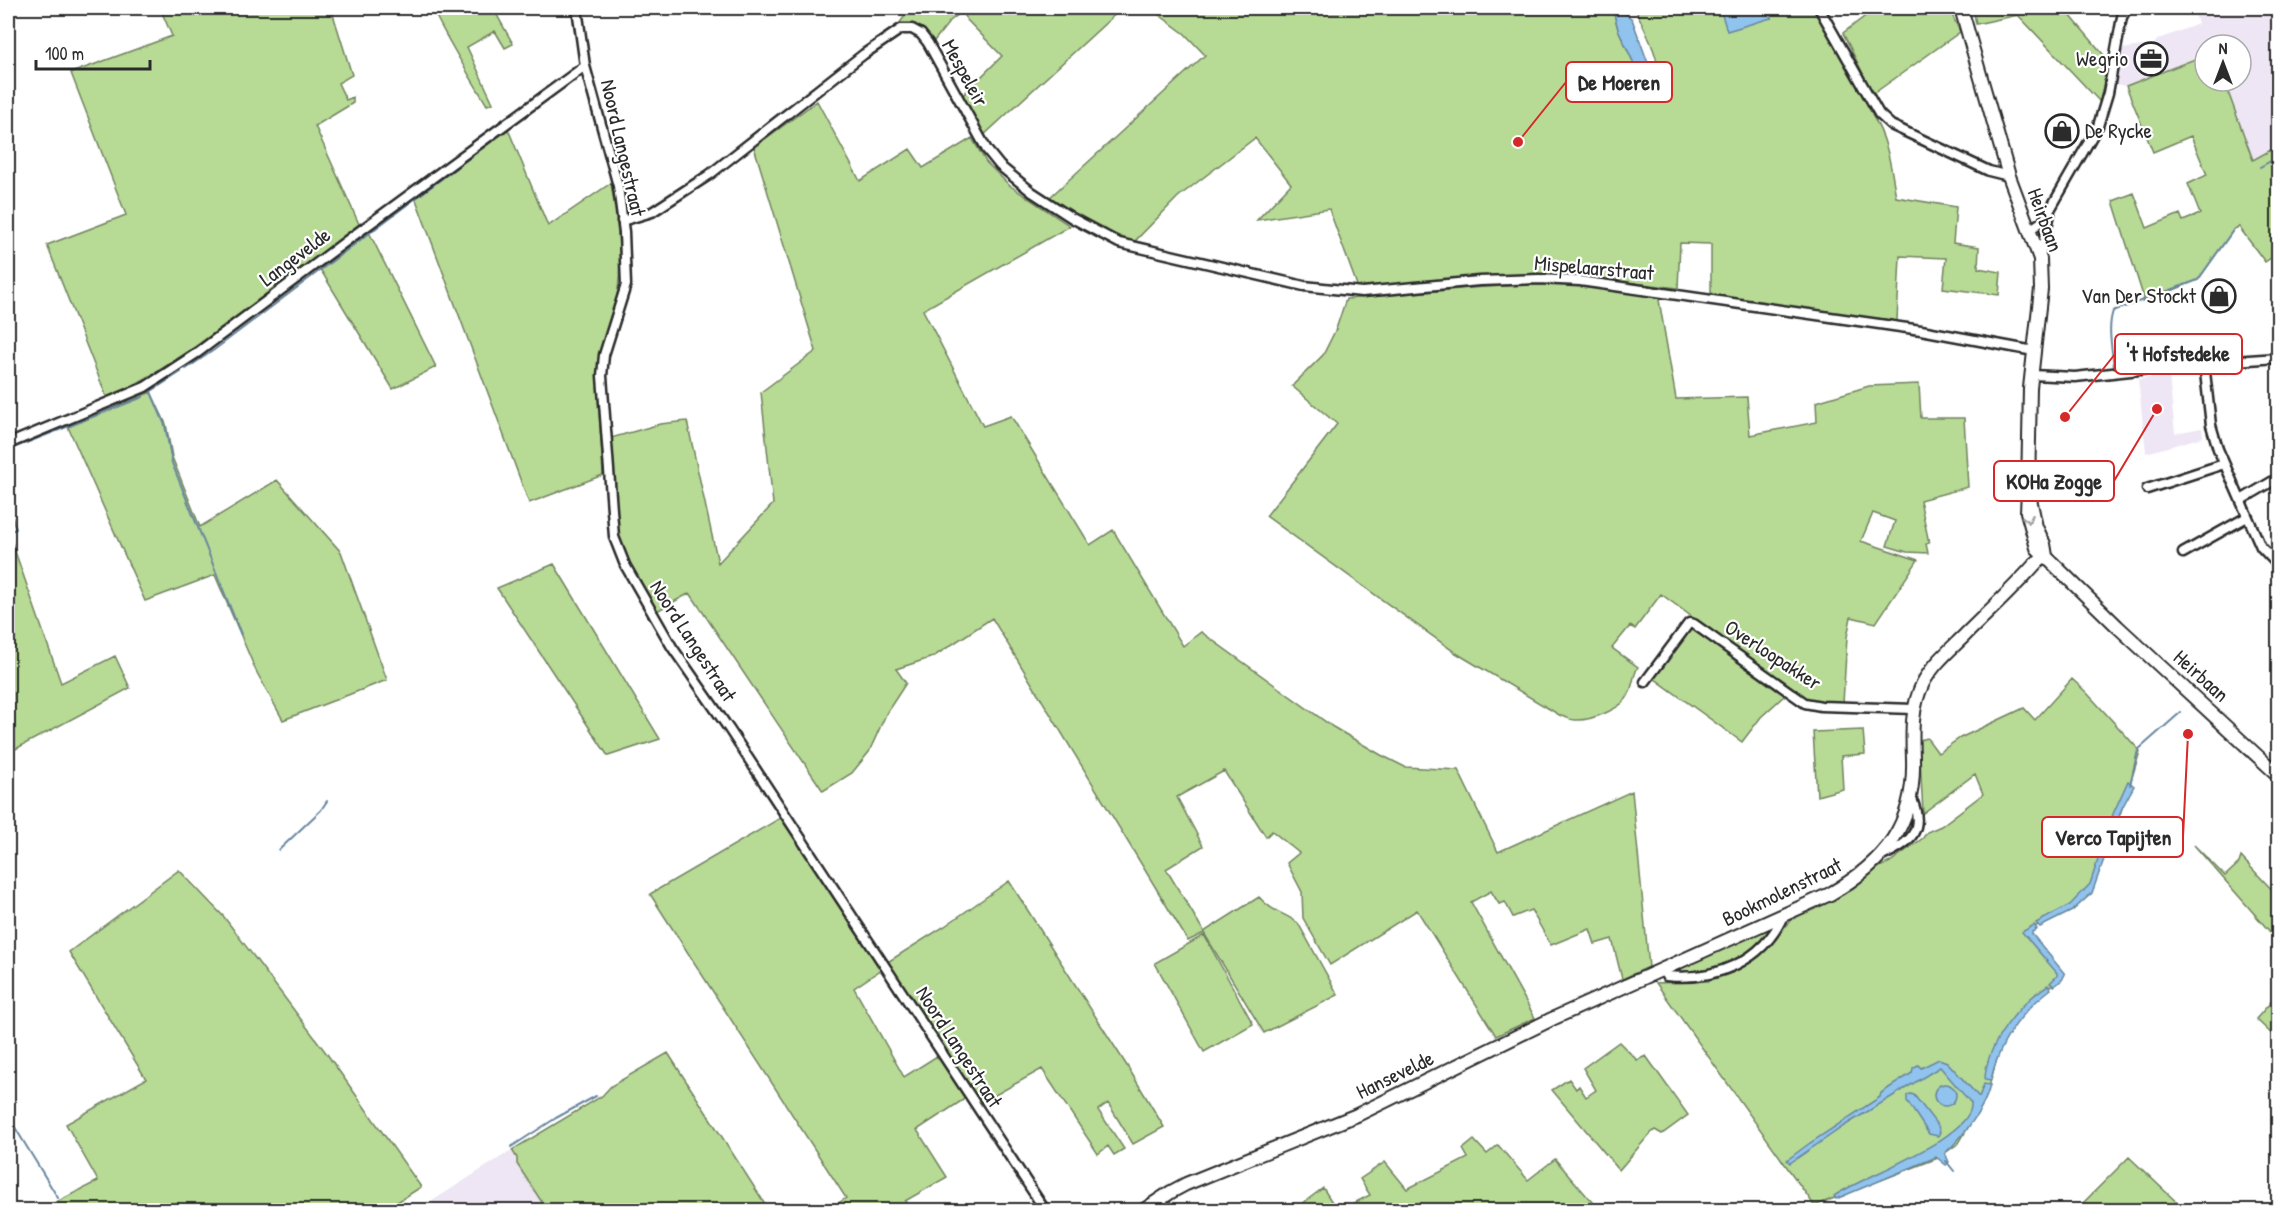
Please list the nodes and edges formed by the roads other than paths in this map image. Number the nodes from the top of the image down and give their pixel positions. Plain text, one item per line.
1 (577, 8) edge
2 (1819, 8) edge
3 (1961, 8) edge
4 (2127, 8) edge
5 (585, 66) junction
6 (2009, 176) junction
7 (2052, 205) junction
8 (622, 221) junction
9 (2028, 227) junction
10 (1151, 251) joint
11 (2040, 257) junction
12 (2034, 351) junction
13 (2278, 358) edge
14 (2204, 363) junction
15 (2032, 375) junction
16 (8, 444) edge
17 (2224, 464) junction
18 (2278, 478) edge
19 (2147, 489) dead end
20 (2241, 500) junction
21 (2247, 517) junction
22 (2182, 553) dead end
23 (2046, 556) junction
24 (2278, 565) edge
25 (1645, 682) dead end
26 (1914, 710) junction
27 (2278, 775) edge
28 (1783, 916) junction
29 (1662, 970) junction
30 (1156, 1206) edge
31 (1045, 1210) edge
32 (1144, 1210) edge

1 - 5 street, Noord Langestraat
2 - 6 street
3 - 6 street, Heirbaan
4 - 7 street
5 - 8 street, Noord Langestraat
5 - 16 street, Langevelde
6 - 9 street, Heirbaan
7 - 9 street
7 - 11 street
8 - 10 street, Mespeleir
8 - 31 street, Noord Langestraat
9 - 11 street, Heirbaan
10 - 12 street, Mispelaarstraat
11 - 12 street, Heirbaan
12 - 15 street, Heirbaan
13 - 14 street
14 - 15 street
14 - 17 street
15 - 23 street, Heirbaan
17 - 19 street
17 - 20 street
18 - 20 street
20 - 21 street
21 - 22 street
21 - 24 street
23 - 26 street, Bookmolenstraat
23 - 27 street, Heirbaan
25 - 26 street, Overloopakker
26 - 28 street, Bookmolenstraat
28 - 29 street, Bookmolenstraat
28 - 29 street
29 - 30 street, Hansevelde
30 - 32 street, Hansevelde

